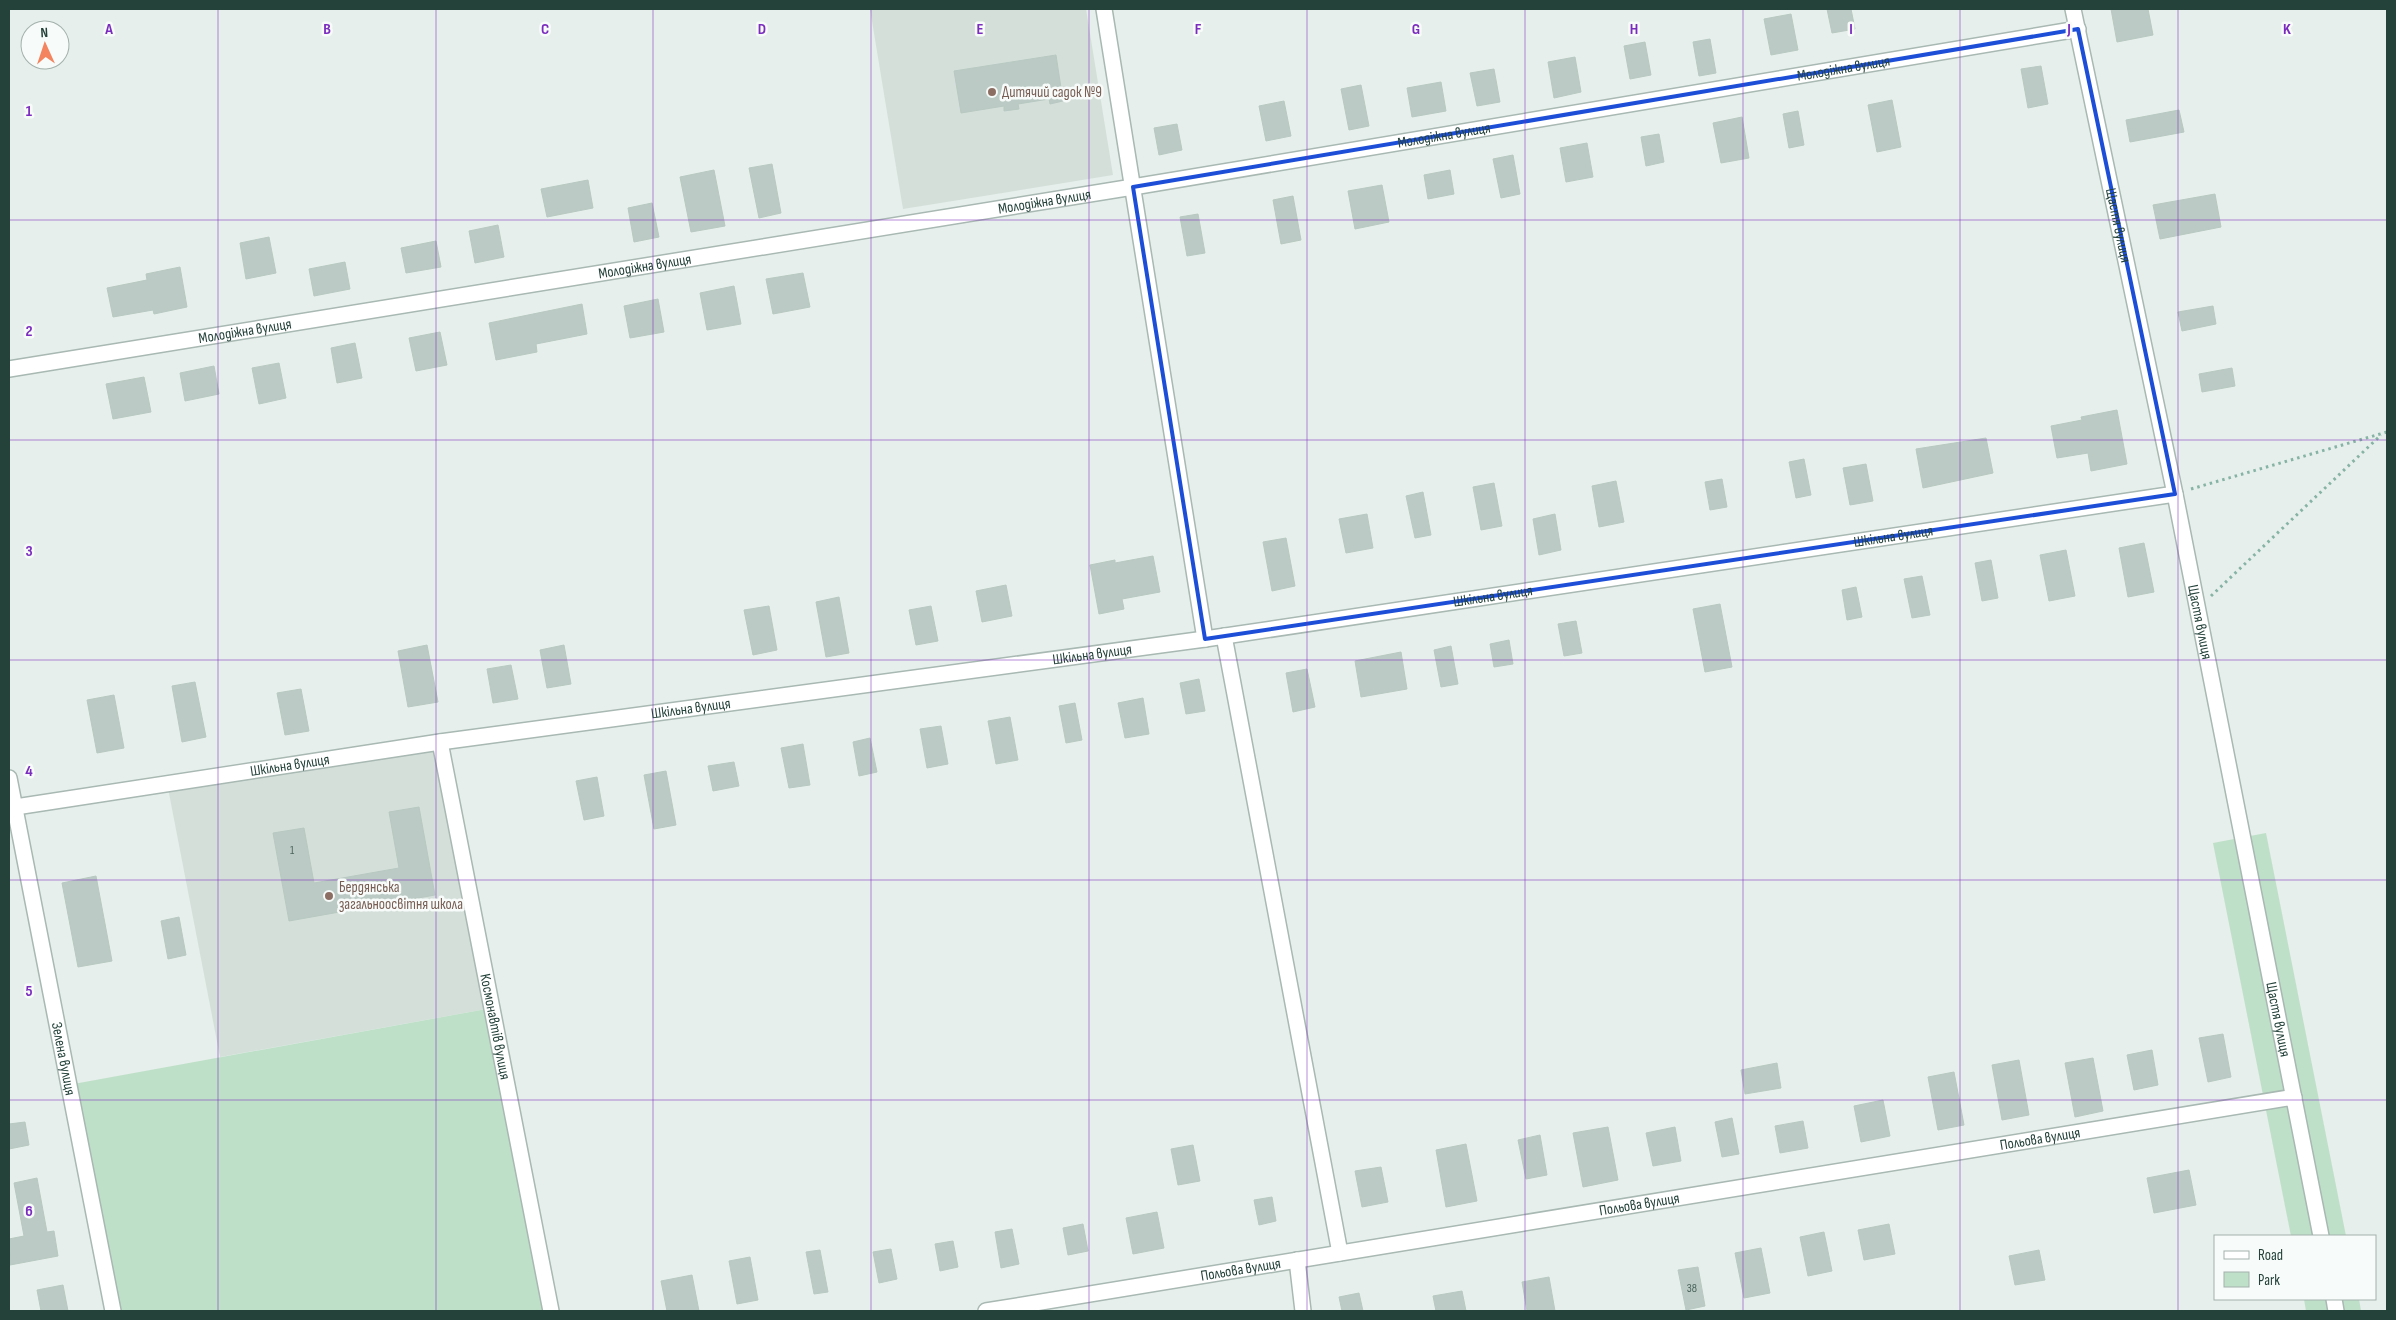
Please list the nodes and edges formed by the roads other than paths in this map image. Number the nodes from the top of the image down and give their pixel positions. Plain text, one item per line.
1 (1104, 9) edge
2 (2073, 9) edge
3 (2078, 30) junction
4 (1132, 187) junction
5 (9, 369) edge
6 (2175, 494) junction
7 (1224, 636) junction
8 (1205, 639) junction
9 (440, 742) junction
10 (9, 778) edge
11 (12, 807) edge
12 (2294, 1097) junction
13 (2321, 1235) edge
14 (1340, 1253) junction
15 (1297, 1260) junction
16 (113, 1311) edge
17 (551, 1311) edge
18 (986, 1311) edge
19 (1303, 1311) edge

1 - 4 street
2 - 3 street, Щастя вулиця
3 - 4 street, Молодіжна вулиця
3 - 6 street, Щастя вулиця
4 - 5 street, Молодіжна вулиця
4 - 8 street
6 - 7 street, Шкільна вулиця
6 - 12 street, Щастя вулиця
7 - 8 street, Шкільна вулиця
7 - 14 street
8 - 9 street, Шкільна вулиця
9 - 11 street, Шкільна вулиця
9 - 17 street, Космонавтів вулиця
10 - 11 street, Зелена вулиця
11 - 16 street, Зелена вулиця
12 - 13 street, Щастя вулиця
12 - 14 street, Польова вулиця
14 - 15 street, Польова вулиця
15 - 18 street, Польова вулиця
15 - 19 street

